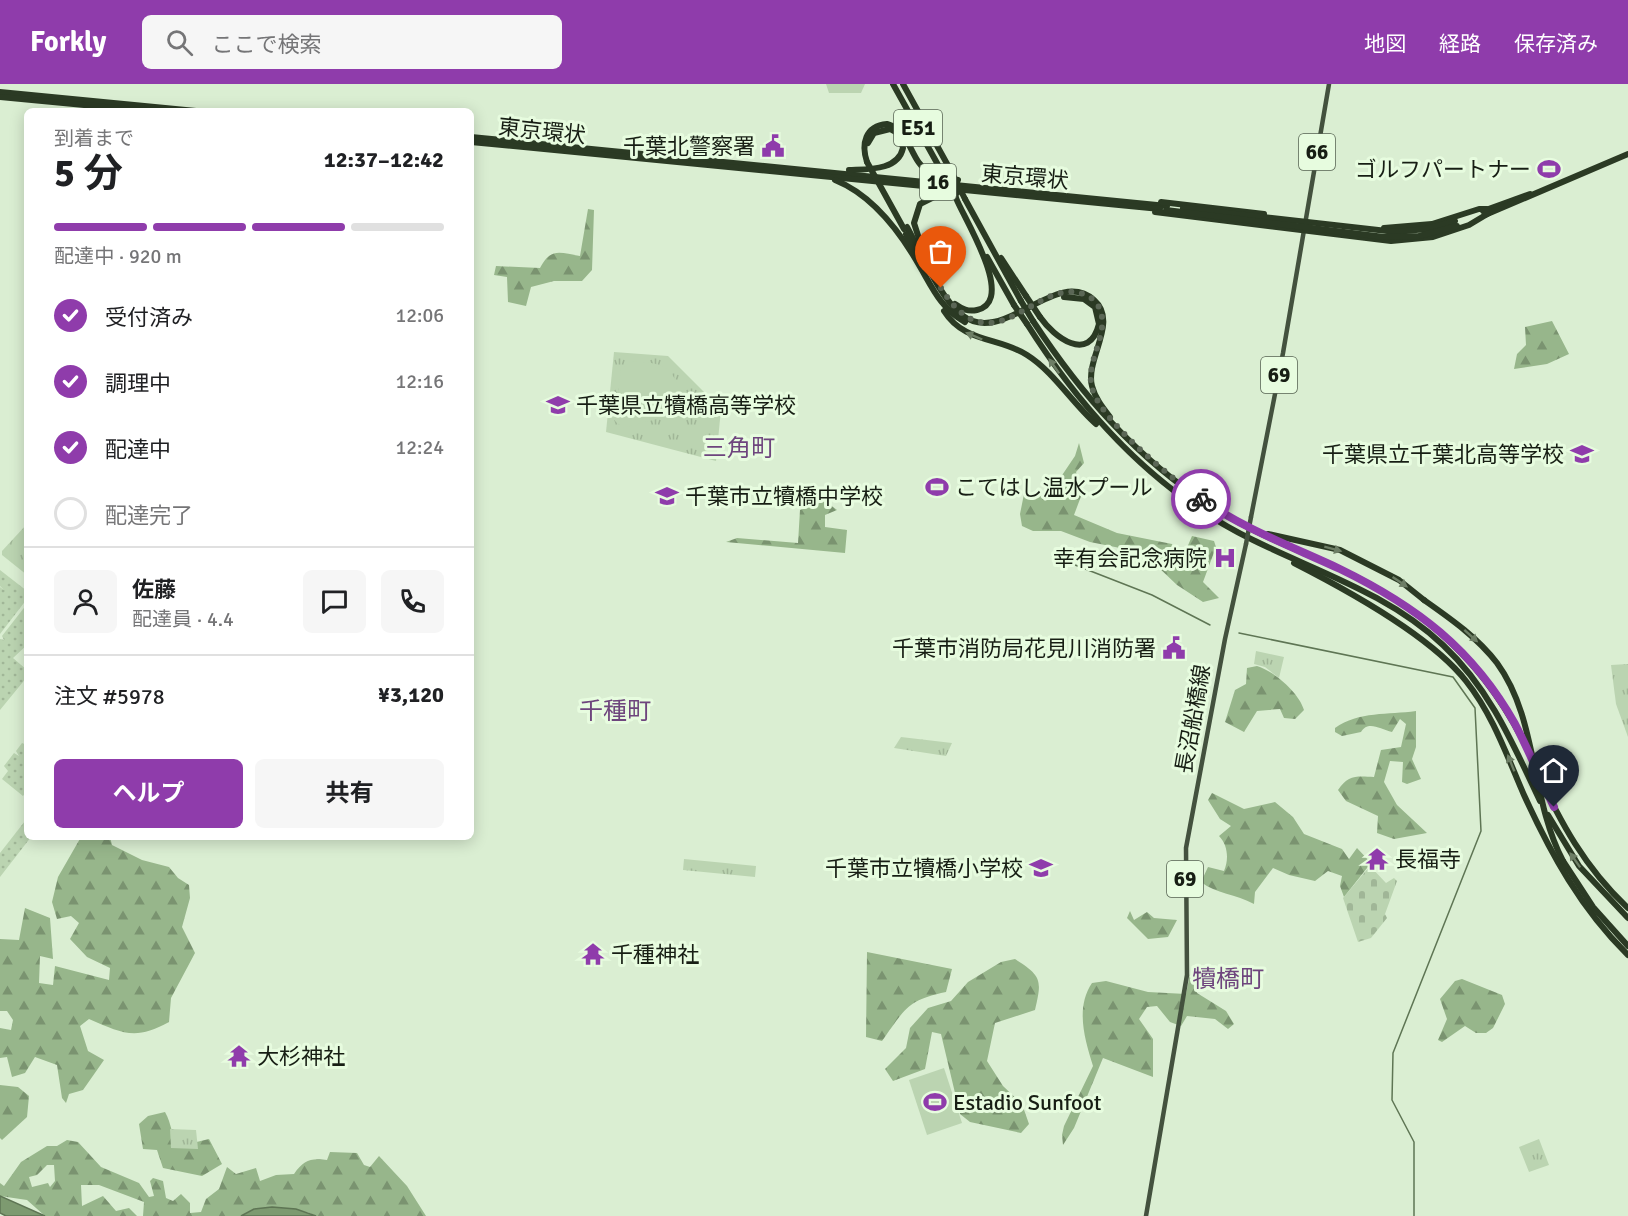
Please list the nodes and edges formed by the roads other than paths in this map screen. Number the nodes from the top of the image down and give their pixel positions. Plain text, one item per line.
1 (893, 84) edge
2 (903, 84) edge
3 (1329, 84) edge
4 (0, 92) edge
5 (0, 97) edge
6 (116, 108) edge
7 (165, 108) edge
8 (474, 140) edge
9 (1628, 154) edge
10 (869, 161) junction
11 (819, 173) junction
12 (1010, 189) junction
13 (975, 191) junction
14 (956, 198) junction
15 (1127, 203) junction
16 (1488, 211) junction
17 (1305, 219) junction
18 (905, 228) junction
19 (1303, 231) junction
20 (926, 260) junction
21 (918, 264) junction
22 (941, 288) junction
23 (933, 292) junction
24 (1024, 299) junction
25 (1030, 323) junction
26 (1119, 444) junction
27 (1166, 473) junction
28 (1256, 531) junction
29 (1254, 541) junction
30 (1605, 886) junction
31 (1628, 903) edge
32 (1628, 908) edge
33 (1628, 918) edge
34 (1628, 946) edge
35 (1628, 955) edge
36 (1146, 1216) edge

1 - 14 highway, E51, bridge
2 - 24 highway, E51, bridge
3 - 17 main road, 66
4 - 7 highway
5 - 6 highway
8 - 11 highway, 東京環状 / 16
9 - 16 highway, 東京環状 / 16
10 - 11 highway
10 - 12 highway
10 - 18 highway, bridge
11 - 12 highway, 東京環状 / 16
11 - 13 highway, 東京環状 / 16
11 - 21 highway
12 - 15 highway, 東京環状 / 16
13 - 15 highway, 東京環状 / 16
13 - 20 highway
14 - 22 highway
14 - 25 highway, E51, bridge
15 - 16 highway, 東京環状 / 16, bridge
15 - 17 highway
15 - 19 highway, 16
16 - 17 highway, 16
16 - 19 highway
17 - 19 main road, 長沼船橋線
18 - 20 highway
18 - 21 highway
19 - 36 main road, 長沼船橋線 / 69, bridge
20 - 22 highway
21 - 23 highway
22 - 27 highway
23 - 24 highway, bridge
26 -> 23 highway
24 - 25 highway, E51, bridge
26 -> 25 highway, E51
25 - 27 highway, E51
26 - 29 highway, E51
27 - 28 highway, E51
28 - 30 highway, E51
28 -> 34 highway, bridge
33 -> 29 highway, E51
35 -> 29 highway
30 - 31 highway
30 - 32 highway, E51

